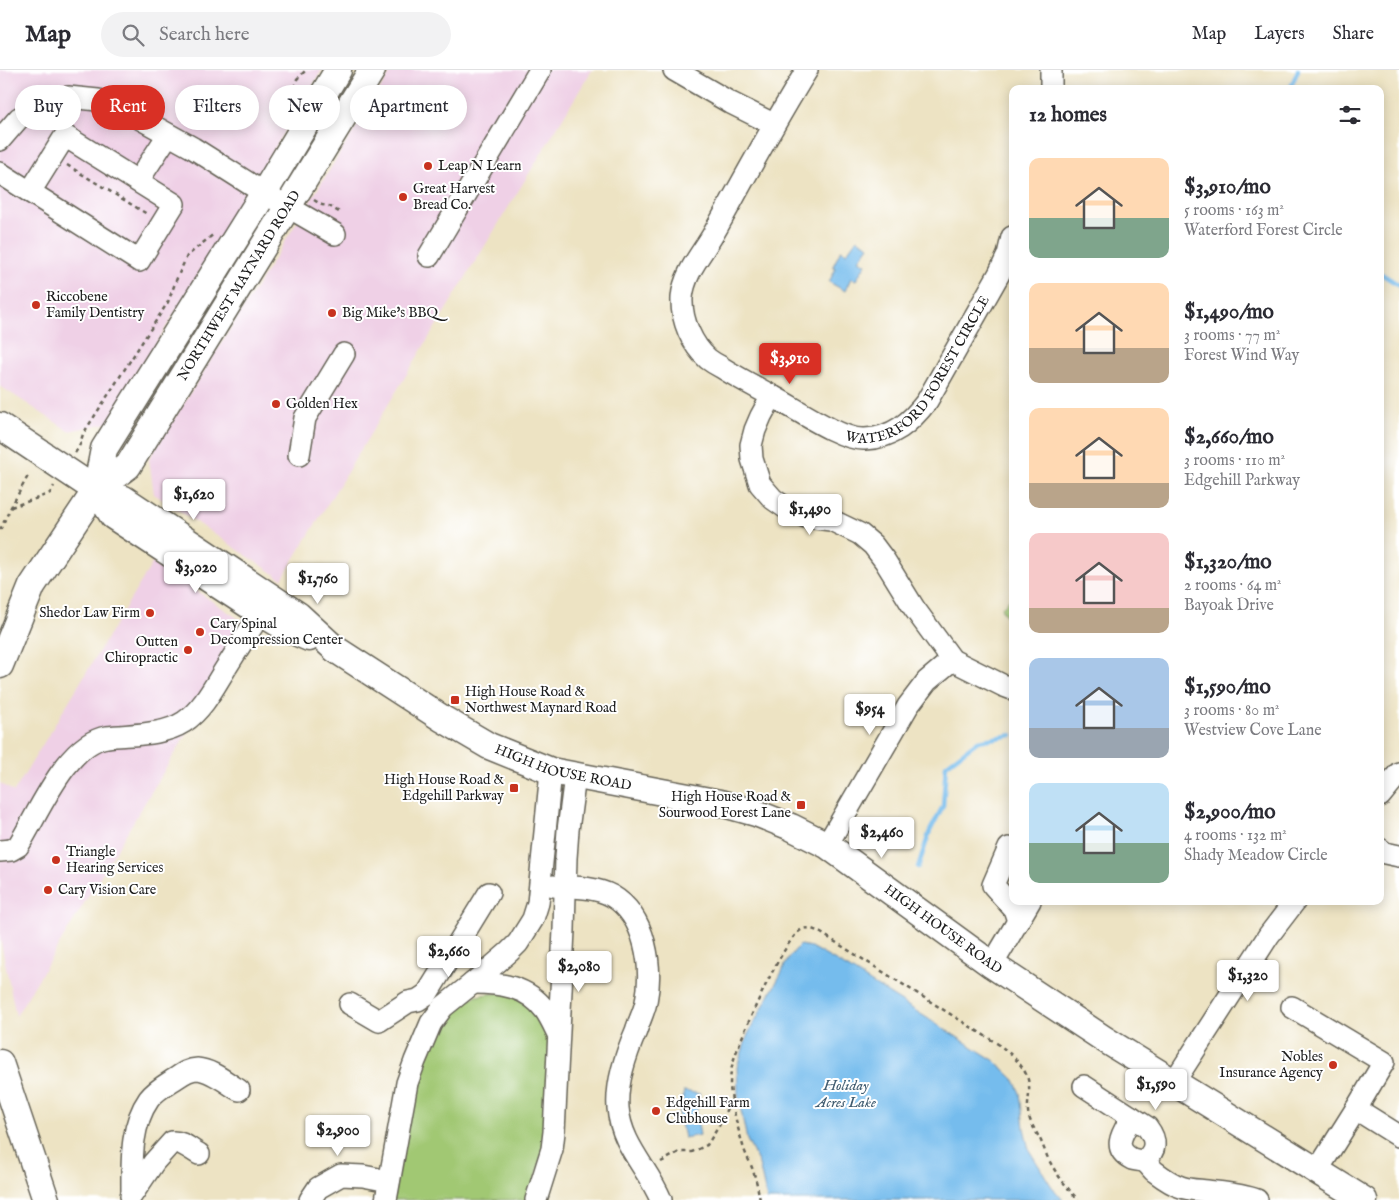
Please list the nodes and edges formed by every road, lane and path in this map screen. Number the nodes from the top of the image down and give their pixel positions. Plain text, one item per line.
1 (306, 70) edge
2 (338, 70) edge
3 (372, 70) edge
4 (540, 70) edge
5 (674, 70) edge
6 (807, 70) edge
7 (1052, 70) edge
8 (296, 85) edge
9 (1051, 85) edge
10 (774, 124) junction
11 (168, 135) junction
12 (0, 140) edge
13 (103, 159) junction
14 (61, 161) junction
15 (0, 173) edge
16 (138, 182) junction
17 (30, 192) junction
18 (264, 193) junction
19 (299, 202) junction
20 (339, 212) dead end
21 (162, 224) junction
22 (218, 230) dead end
23 (335, 234) dead end
24 (1009, 250) edge
25 (429, 256) dead end
26 (139, 261) junction
27 (344, 354) dead end
28 (772, 396) junction
29 (0, 426) edge
30 (79, 446) dead end
31 (299, 455) dead end
32 (28, 476) dead end
33 (96, 490) junction
34 (50, 493) dead end
35 (10, 508) junction
36 (0, 530) edge
37 (261, 613) junction
38 (335, 649) junction
39 (952, 660) junction
40 (0, 665) edge
41 (1009, 688) edge
42 (1399, 773) edge
43 (563, 774) junction
44 (1384, 791) edge
45 (828, 845) junction
46 (1009, 848) edge
47 (0, 851) edge
48 (1384, 852) edge
49 (1399, 856) edge
50 (540, 885) junction
51 (566, 887) junction
52 (489, 893) dead end
53 (1009, 903) edge
54 (1010, 905) edge
55 (1028, 905) edge
56 (1291, 905) edge
57 (1018, 921) junction
58 (992, 965) junction
59 (472, 983) junction
60 (435, 1000) junction
61 (350, 1004) dead end
62 (1292, 1007) dead end
63 (558, 1034) junction
64 (0, 1063) edge
65 (1174, 1082) junction
66 (1084, 1086) dead end
67 (239, 1090) dead end
68 (732, 1097) junction
69 (1356, 1109) junction
70 (1132, 1117) junction
71 (1399, 1136) edge
72 (199, 1154) dead end
73 (1144, 1161) junction
74 (1318, 1171) junction
75 (646, 1174) junction
76 (388, 1190) edge
77 (130, 1196) edge
78 (46, 1200) edge
79 (310, 1200) edge
80 (536, 1200) edge
81 (661, 1200) edge
82 (760, 1200) edge
83 (1078, 1200) edge
84 (1257, 1200) edge
85 (1364, 1200) edge

1 - 8 path
2 - 18 main road, NORTHWEST MAYNARD ROAD
3 - 19 main road, NORTHWEST MAYNARD ROAD
4 - 25 street
5 - 10 street
6 - 10 street, WATERFORD FOREST CIRCLE
7 - 9 street
10 - 28 street, WATERFORD FOREST CIRCLE
11 - 12 street
11 - 16 street
11 - 18 street
13 - 14 street
13 - 16 street
13 - 17 street
14 - 21 path
14 - 26 street
15 - 17 street
16 - 21 street
17 - 26 street
18 - 19 street
18 - 33 main road, NORTHWEST MAYNARD ROAD
19 - 20 path
19 - 23 street
19 - 33 main road, NORTHWEST MAYNARD ROAD
21 - 26 street
22 - 30 path
24 - 28 street, WATERFORD FOREST CIRCLE
27 - 31 street
28 - 39 street
29 - 33 main road, HIGH HOUSE ROAD
32 - 35 path
33 - 37 main road, HIGH HOUSE ROAD
33 - 38 main road, HIGH HOUSE ROAD
33 - 40 main road, NORTHWEST MAYNARD ROAD
34 - 35 path
35 - 36 path
37 - 38 main road, HIGH HOUSE ROAD
37 - 47 street
38 - 43 main road, HIGH HOUSE ROAD
39 - 41 street
39 - 45 street
42 - 44 street
43 - 45 main road, HIGH HOUSE ROAD
43 - 50 street
43 - 51 street
45 - 58 main road, HIGH HOUSE ROAD
46 - 53 street
48 - 49 street
50 - 51 street
50 - 59 street
51 - 63 street
51 - 75 street
52 - 60 street
54 - 57 street
55 - 57 street
56 - 65 street
57 - 58 street
58 - 65 main road, HIGH HOUSE ROAD
59 - 60 street
59 - 63 street
60 - 61 street
60 - 76 street
62 - 69 street
63 - 80 street
64 - 78 main road
65 - 74 main road, HIGH HOUSE ROAD
66 - 70 street
67 - 77 street
68 - 75 path
68 - 82 path
68 - 83 path
69 - 71 street
69 - 74 street
70 - 73 street
70 - 73 street
72 - 77 street
73 - 84 street
74 - 85 main road, HIGH HOUSE ROAD
75 - 81 street
76 - 79 street

